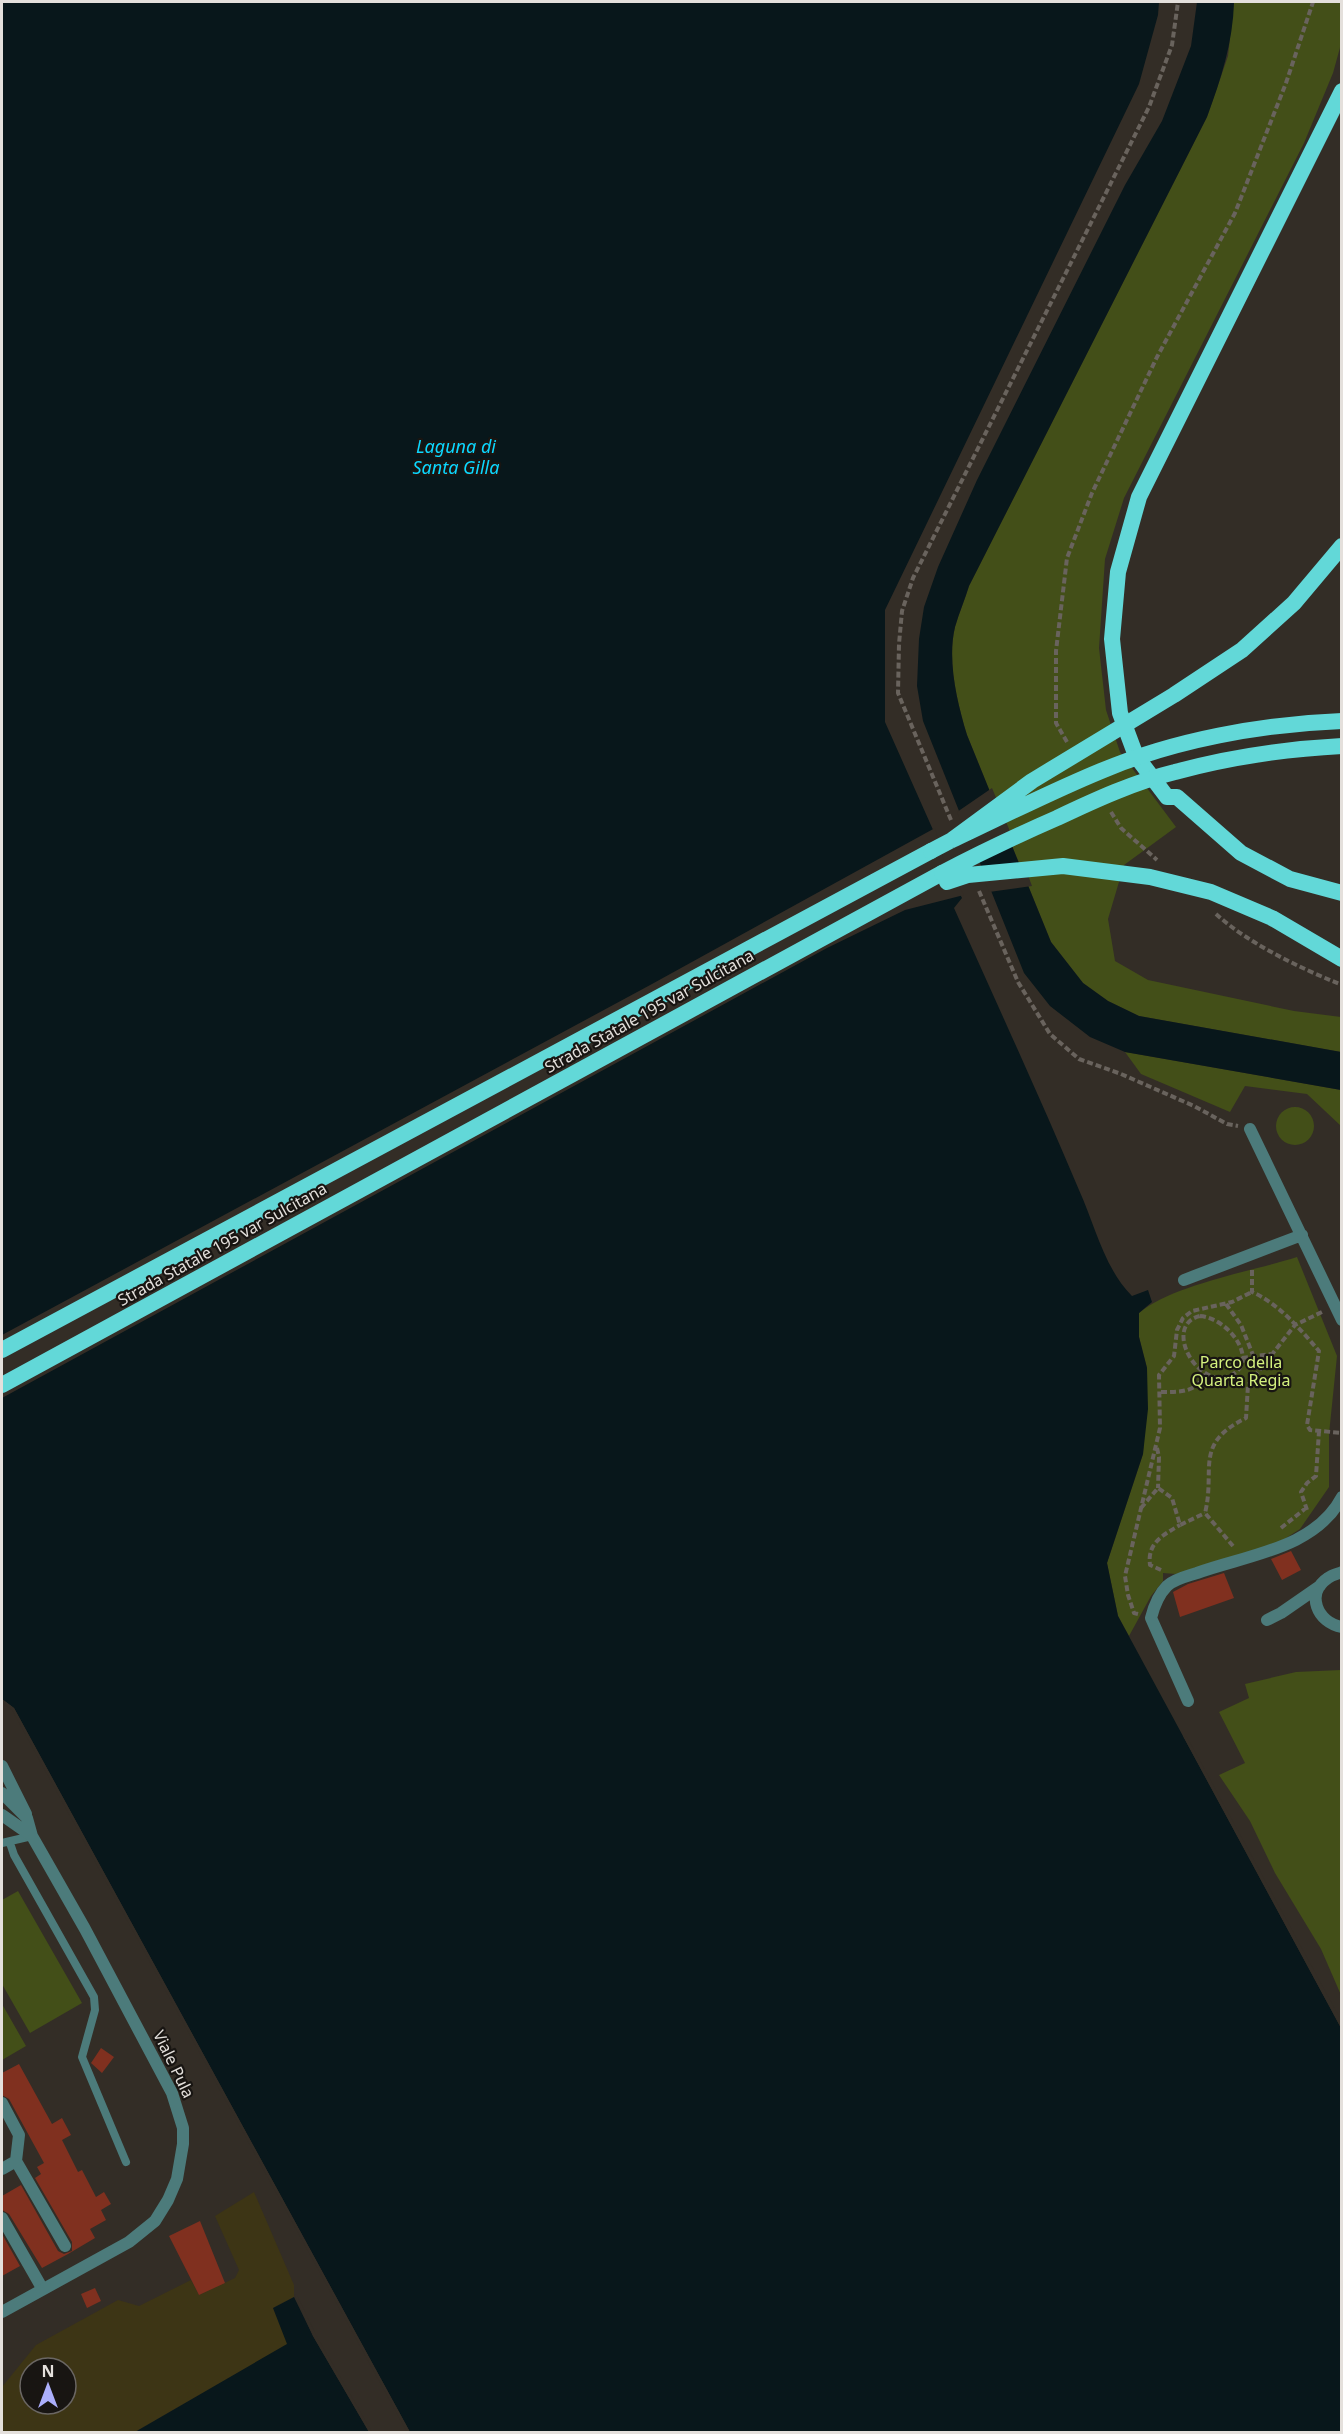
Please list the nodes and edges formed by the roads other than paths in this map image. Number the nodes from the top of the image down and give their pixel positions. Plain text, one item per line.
1 (1341, 91) edge
2 (1341, 546) edge
3 (1341, 721) edge
4 (1341, 746) edge
5 (953, 835) junction
6 (1341, 893) edge
7 (898, 896) junction
8 (1341, 959) edge
9 (1250, 1129) road end
10 (1302, 1235) junction
11 (1184, 1280) dead end
12 (1341, 1320) edge
13 (2, 1350) edge
14 (2, 1385) edge
15 (1341, 1497) edge
16 (1341, 1572) edge
17 (1321, 1586) junction
18 (1267, 1620) dead end
19 (1341, 1627) edge
20 (1188, 1701) dead end
21 (2, 1766) edge
22 (2, 1793) edge
23 (2, 1815) edge
24 (27, 1818) junction
25 (32, 1836) junction
26 (6, 1843) edge
27 (2, 2103) edge
28 (16, 2161) junction
29 (126, 2162) dead end
30 (2, 2169) edge
31 (2, 2218) edge
32 (65, 2246) dead end
33 (42, 2289) junction
34 (2, 2312) edge

1 - 6 highway
2 - 5 highway, bridge
3 - 5 highway, Strada Statale 195 var Sulcitana, bridge
4 - 7 highway, Strada Statale 195 var Sulcitana, bridge
5 - 13 highway, Strada Statale 195 var Sulcitana, bridge
7 - 8 highway, bridge
7 - 14 highway, Strada Statale 195 var Sulcitana
9 - 10 street
10 - 11 street
10 - 12 street
15 - 20 street
16 - 17 street
17 - 18 street
17 - 19 street
21 - 24 street
22 - 24 street
23 - 25 street
24 - 25 street
25 - 26 lane
25 - 33 street, Viale Pula
26 - 29 lane
27 - 28 street
28 - 30 street
28 - 32 street
31 - 33 street
33 - 34 street, Viale Pula

